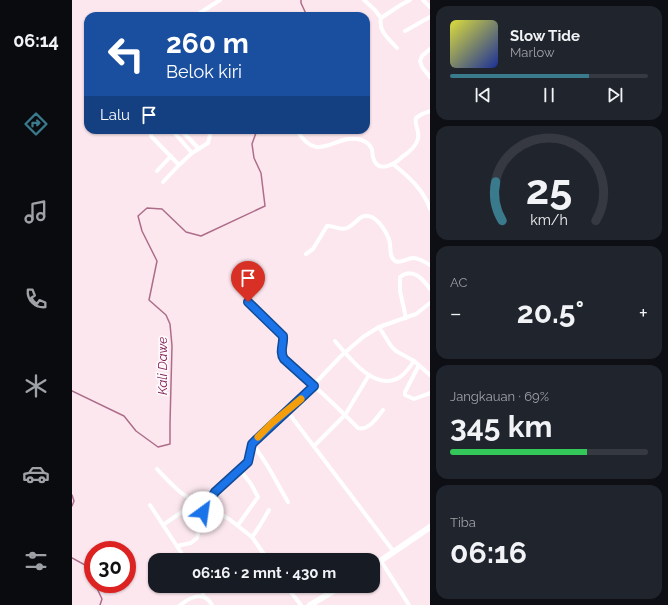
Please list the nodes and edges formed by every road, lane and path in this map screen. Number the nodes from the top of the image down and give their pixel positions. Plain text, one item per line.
1 (220, 0) edge
2 (364, 0) edge
3 (410, 0) edge
4 (423, 0) edge
5 (430, 7) edge
6 (201, 12) edge
7 (430, 17) edge
8 (381, 18) junction
9 (405, 31) dead end
10 (397, 48) dead end
11 (430, 49) edge
12 (430, 77) edge
13 (430, 111) edge
14 (151, 134) edge
15 (175, 134) edge
16 (185, 134) edge
17 (210, 134) edge
18 (300, 134) edge
19 (199, 149) junction
20 (192, 153) junction
21 (171, 156) junction
22 (393, 164) junction
23 (179, 165) junction
24 (157, 171) dead end
25 (163, 182) dead end
26 (430, 206) edge
27 (306, 254) dead end
28 (430, 265) edge
29 (430, 289) edge
30 (248, 302) dead end
31 (430, 303) edge
32 (406, 318) junction
33 (379, 327) junction
34 (335, 341) dead end
35 (345, 353) junction
36 (414, 361) junction
37 (419, 364) junction
38 (369, 375) junction
39 (430, 375) edge
40 (314, 386) junction
41 (430, 392) edge
42 (383, 410) dead end
43 (287, 411) junction
44 (345, 415) junction
45 (252, 444) junction
46 (314, 446) junction
47 (157, 469) dead end
48 (240, 470) junction
49 (196, 502) junction
50 (288, 502) dead end
51 (150, 505) dead end
52 (207, 506) junction
53 (269, 510) dead end
54 (163, 525) junction
55 (238, 525) junction
56 (430, 526) edge
57 (252, 537) junction
58 (177, 546) junction
59 (394, 552) junction
60 (182, 553) edge
61 (263, 553) edge
62 (382, 561) joint
63 (204, 593) edge
64 (292, 593) edge
65 (330, 593) edge
66 (204, 596) junction
67 (180, 605) edge
68 (212, 605) edge
69 (301, 605) edge
70 (310, 605) edge
71 (409, 605) edge

1 - 6 street
2 - 8 street
3 - 8 street
4 - 5 street
7 - 9 street
8 - 10 street
11 - 12 street
13 - 22 street
14 - 21 street
15 - 20 street
16 - 19 street
17 - 19 street
18 - 22 street
19 - 20 street
20 - 23 street
21 - 23 street
21 - 24 street
22 - 26 street
23 - 25 street
27 - 28 street
29 - 32 street
30 - 40 street
31 - 32 street
32 - 33 street
33 - 35 street
33 - 36 street
34 - 35 street
35 - 38 street
35 - 40 street
36 - 37 street
36 - 38 street
37 - 39 street
37 - 41 street
38 - 44 street
40 - 43 street
40 - 44 street
42 - 44 street
43 - 45 street
43 - 46 street
44 - 46 street
45 - 48 street
45 - 50 street
46 - 59 street
47 - 49 street
48 - 52 street
48 - 55 street
49 - 52 street
49 - 54 street
51 - 54 street
52 - 55 street
52 - 58 street
53 - 57 street
54 - 58 street
55 - 57 street
56 - 59 main road
57 - 61 street
58 - 60 street
59 - 62 main road
62 - 71 street
63 - 66 street
64 - 69 street
65 - 70 main road
66 - 67 street
66 - 68 street

